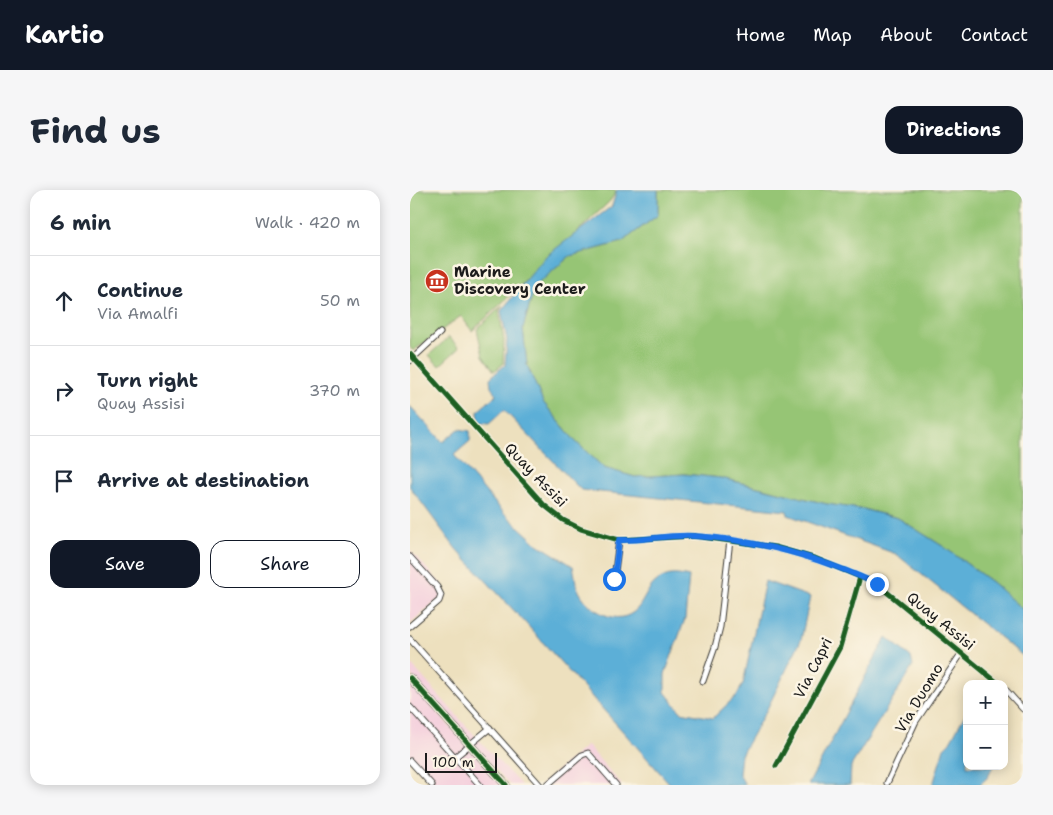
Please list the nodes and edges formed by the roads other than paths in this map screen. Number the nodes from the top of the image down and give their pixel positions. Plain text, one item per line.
1 (440, 333) dead end
2 (411, 358) edge
3 (619, 540) junction
4 (730, 540) junction
5 (410, 557) edge
6 (860, 576) junction
7 (614, 579) dead end
8 (410, 626) edge
9 (410, 639) edge
10 (961, 654) junction
11 (410, 678) edge
12 (994, 680) edge
13 (703, 681) dead end
14 (1008, 692) edge
15 (410, 707) edge
16 (1023, 709) edge
17 (490, 728) junction
18 (470, 745) junction
19 (455, 757) junction
20 (410, 761) edge
21 (776, 766) dead end
22 (887, 783) dead end
23 (432, 785) edge
24 (480, 785) edge
25 (506, 785) edge
26 (540, 785) edge
27 (547, 785) edge
28 (616, 785) edge

1 - 2 street
2 - 3 street, Quay Assisi
3 - 4 street, Quay Assisi
3 - 7 street
4 - 6 street, Quay Assisi
4 - 13 street
5 - 8 street
6 - 10 street, Quay Assisi
6 - 21 street, Via Capri
9 - 17 street
10 - 12 street, Quay Assisi
10 - 22 street, Via Duomo
11 - 18 main road
14 - 16 street
15 - 19 street
17 - 18 street
17 - 26 street
18 - 19 street
18 - 25 main road
19 - 24 street
20 - 23 street
27 - 28 street

